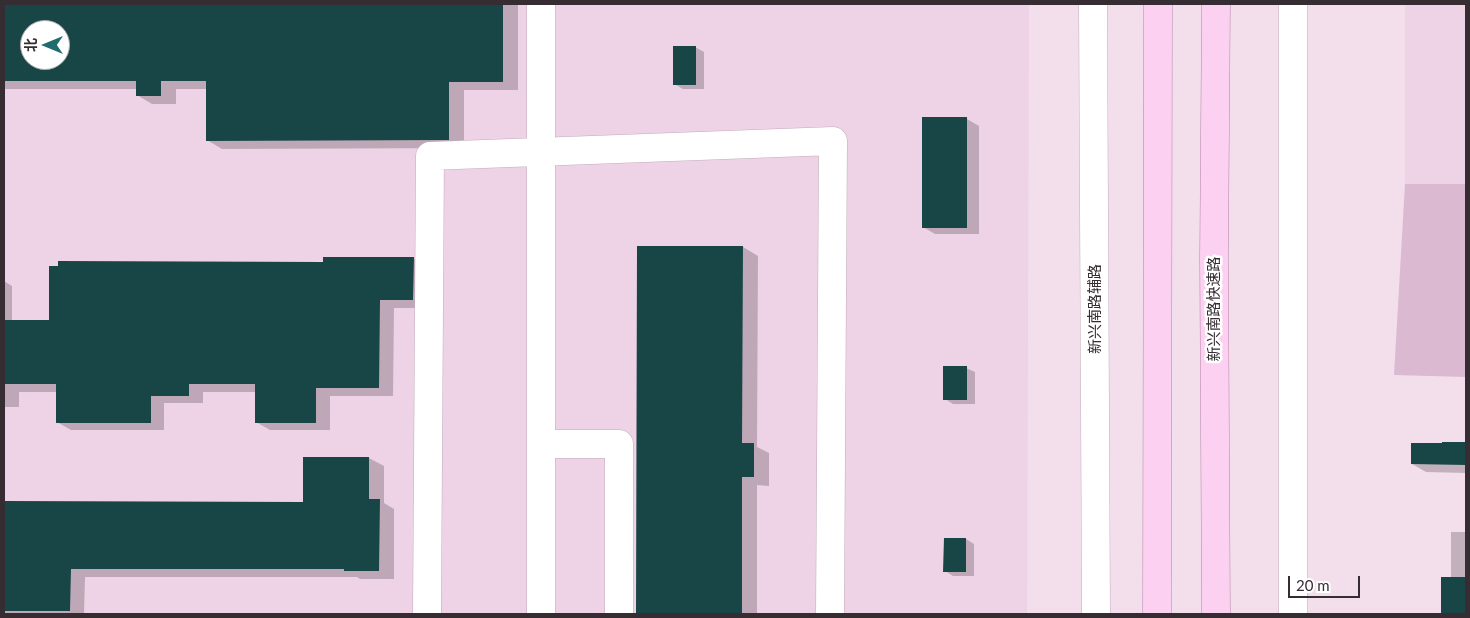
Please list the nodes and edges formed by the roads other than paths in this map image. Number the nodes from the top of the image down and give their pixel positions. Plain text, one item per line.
1 (542, 4) edge
2 (1093, 4) edge
3 (1158, 4) edge
4 (1216, 4) edge
5 (1293, 4) edge
6 (542, 152) junction
7 (541, 444) junction
8 (427, 614) edge
9 (541, 614) edge
10 (619, 614) edge
11 (830, 614) edge
12 (1096, 614) edge
13 (1157, 614) edge
14 (1216, 614) edge
15 (1293, 614) edge

1 - 6 street
2 - 12 street, 新兴南路辅路
3 - 13 main road
4 - 14 main road, 新兴南路快速路
5 - 15 street
6 - 7 street
6 - 8 street
6 - 11 street
7 - 9 street
7 - 10 street

